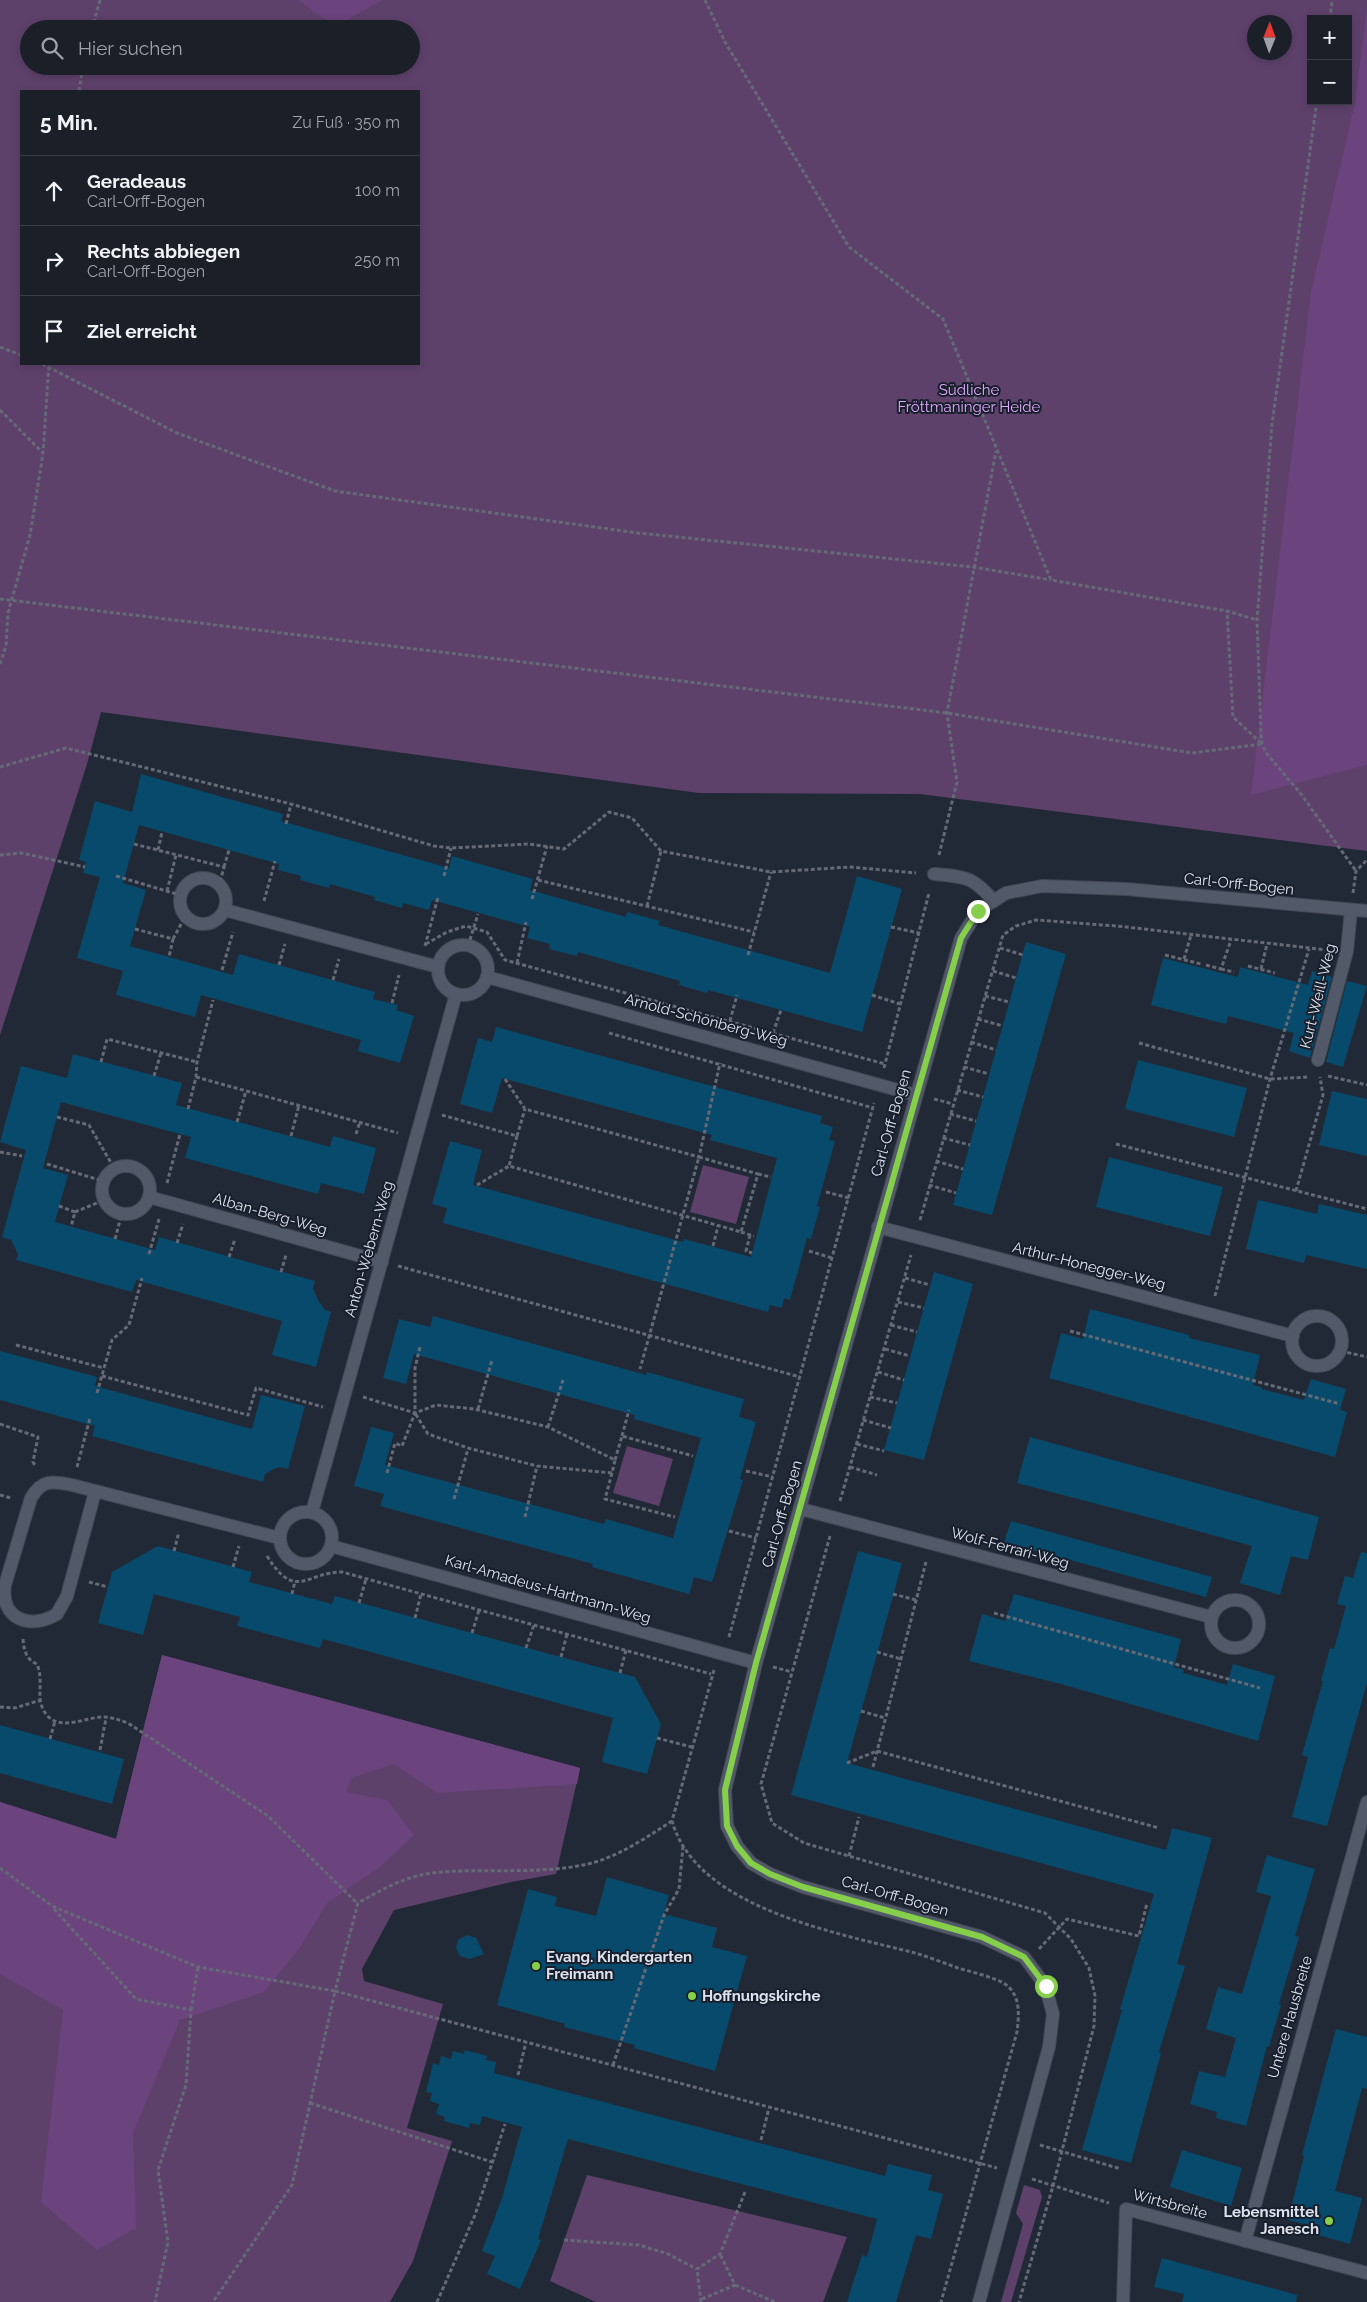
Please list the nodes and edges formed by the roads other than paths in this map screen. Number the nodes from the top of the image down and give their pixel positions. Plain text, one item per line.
1 (934, 874) road end
2 (994, 901) junction
3 (225, 910) junction
4 (1351, 910) junction
5 (1367, 911) edge
6 (438, 968) junction
7 (487, 977) junction
8 (456, 994) junction
9 (1318, 1060) dead end
10 (916, 1095) junction
11 (149, 1197) junction
12 (878, 1227) junction
13 (382, 1262) junction
14 (1292, 1336) junction
15 (95, 1492) junction
16 (801, 1509) junction
17 (312, 1512) junction
18 (279, 1538) junction
19 (331, 1546) junction
20 (1211, 1617) dead end
21 (756, 1663) junction
22 (1367, 1802) edge
23 (1245, 2241) junction
24 (1367, 2274) edge
25 (978, 2302) edge
26 (1123, 2302) edge

1 - 2 street
2 - 4 street, Carl-Orff-Bogen
2 - 10 street, Carl-Orff-Bogen
3 - 3 street
3 - 6 street
4 - 5 street, Carl-Orff-Bogen
4 - 9 street, Kurt-Weill-Weg
6 - 7 street
6 - 8 street
7 - 8 street
7 - 10 street, Arnold-Schönberg-Weg
8 - 13 street, Anton-Webern-Weg
10 - 12 street, Carl-Orff-Bogen
11 - 11 street
11 - 13 street, Alban-Berg-Weg
12 - 14 street, Arthur-Honegger-Weg
12 - 16 street, Carl-Orff-Bogen
13 - 17 street, Anton-Webern-Weg
14 - 14 street
15 - 15 street
15 - 18 street
16 - 20 street, Wolf-Ferrari-Weg
16 - 21 street, Carl-Orff-Bogen
17 - 18 street
17 - 19 street
18 - 19 street
19 - 21 street, Karl-Amadeus-Hartmann-Weg
21 - 25 street, Carl-Orff-Bogen
22 - 23 street, Untere Hausbreite
23 - 24 street, Wirtsbreite
23 - 26 street, Wirtsbreite

